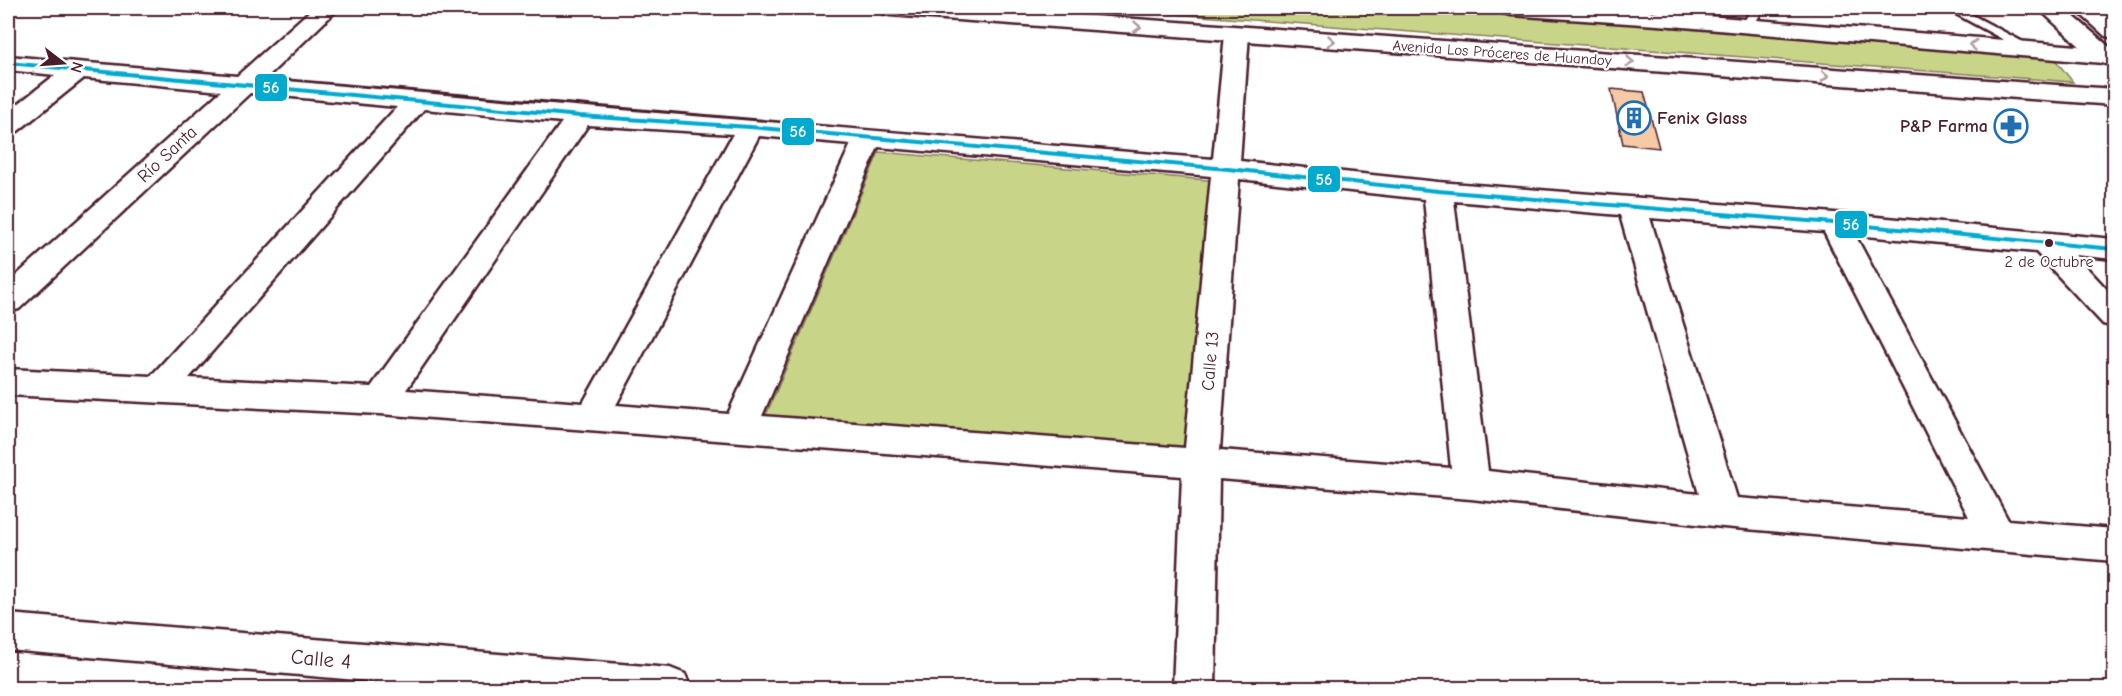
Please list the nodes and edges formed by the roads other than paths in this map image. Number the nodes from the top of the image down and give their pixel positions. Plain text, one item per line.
1 (327, 8) edge
2 (890, 8) edge
3 (1511, 8) edge
4 (1951, 8) edge
5 (2050, 8) edge
6 (2086, 8) edge
7 (1670, 13) edge
8 (1753, 16) edge
9 (2115, 31) edge
10 (1238, 34) junction
11 (2030, 50) junction
12 (2111, 59) edge
13 (8, 63) edge
14 (78, 70) junction
15 (242, 86) junction
16 (2115, 97) edge
17 (417, 101) junction
18 (580, 116) junction
19 (8, 125) edge
20 (750, 128) junction
21 (868, 138) junction
22 (1228, 169) junction
23 (1438, 191) junction
24 (1632, 207) junction
25 (1834, 223) junction
26 (2045, 243) junction
27 (2115, 249) edge
28 (8, 301) edge
29 (2115, 316) edge
30 (8, 381) edge
31 (159, 390) junction
32 (380, 401) junction
33 (592, 418) junction
34 (739, 429) junction
35 (1201, 464) junction
36 (1472, 484) junction
37 (1723, 512) junction
38 (1996, 535) junction
39 (2115, 545) edge
40 (10, 636) edge
41 (374, 676) edge
42 (670, 688) edge
43 (1194, 688) edge

1 - 15 street, Río Santa
2 -> 10 street, Avenida Los Próceres de Huandoy
3 - 7 street
4 - 11 lane
5 - 12 street
6 - 9 street
7 - 8 street
11 -> 8 street
10 -> 16 street, Avenida Los Próceres de Huandoy
10 - 22 street, Calle 13
11 - 12 street
13 - 14 street
14 - 15 street
14 - 19 street
15 - 17 street
15 - 28 street, Río Santa
17 - 18 street
17 - 31 street
18 - 20 street
18 - 32 street
20 - 21 street
20 - 33 street
21 - 22 street
21 - 34 street
22 - 23 street
22 - 35 street, Calle 13
23 - 24 street
23 - 36 street
24 - 25 street
24 - 37 street
25 - 26 street
25 - 38 street
26 - 27 street
26 - 29 street
30 - 31 street
31 - 32 street
32 - 33 street
33 - 34 street
34 - 35 street
35 - 36 street
35 - 43 street, Calle 13
36 - 37 street
37 - 38 street
38 - 39 street
40 - 41 street, Calle 4
41 - 42 street, Calle 4

